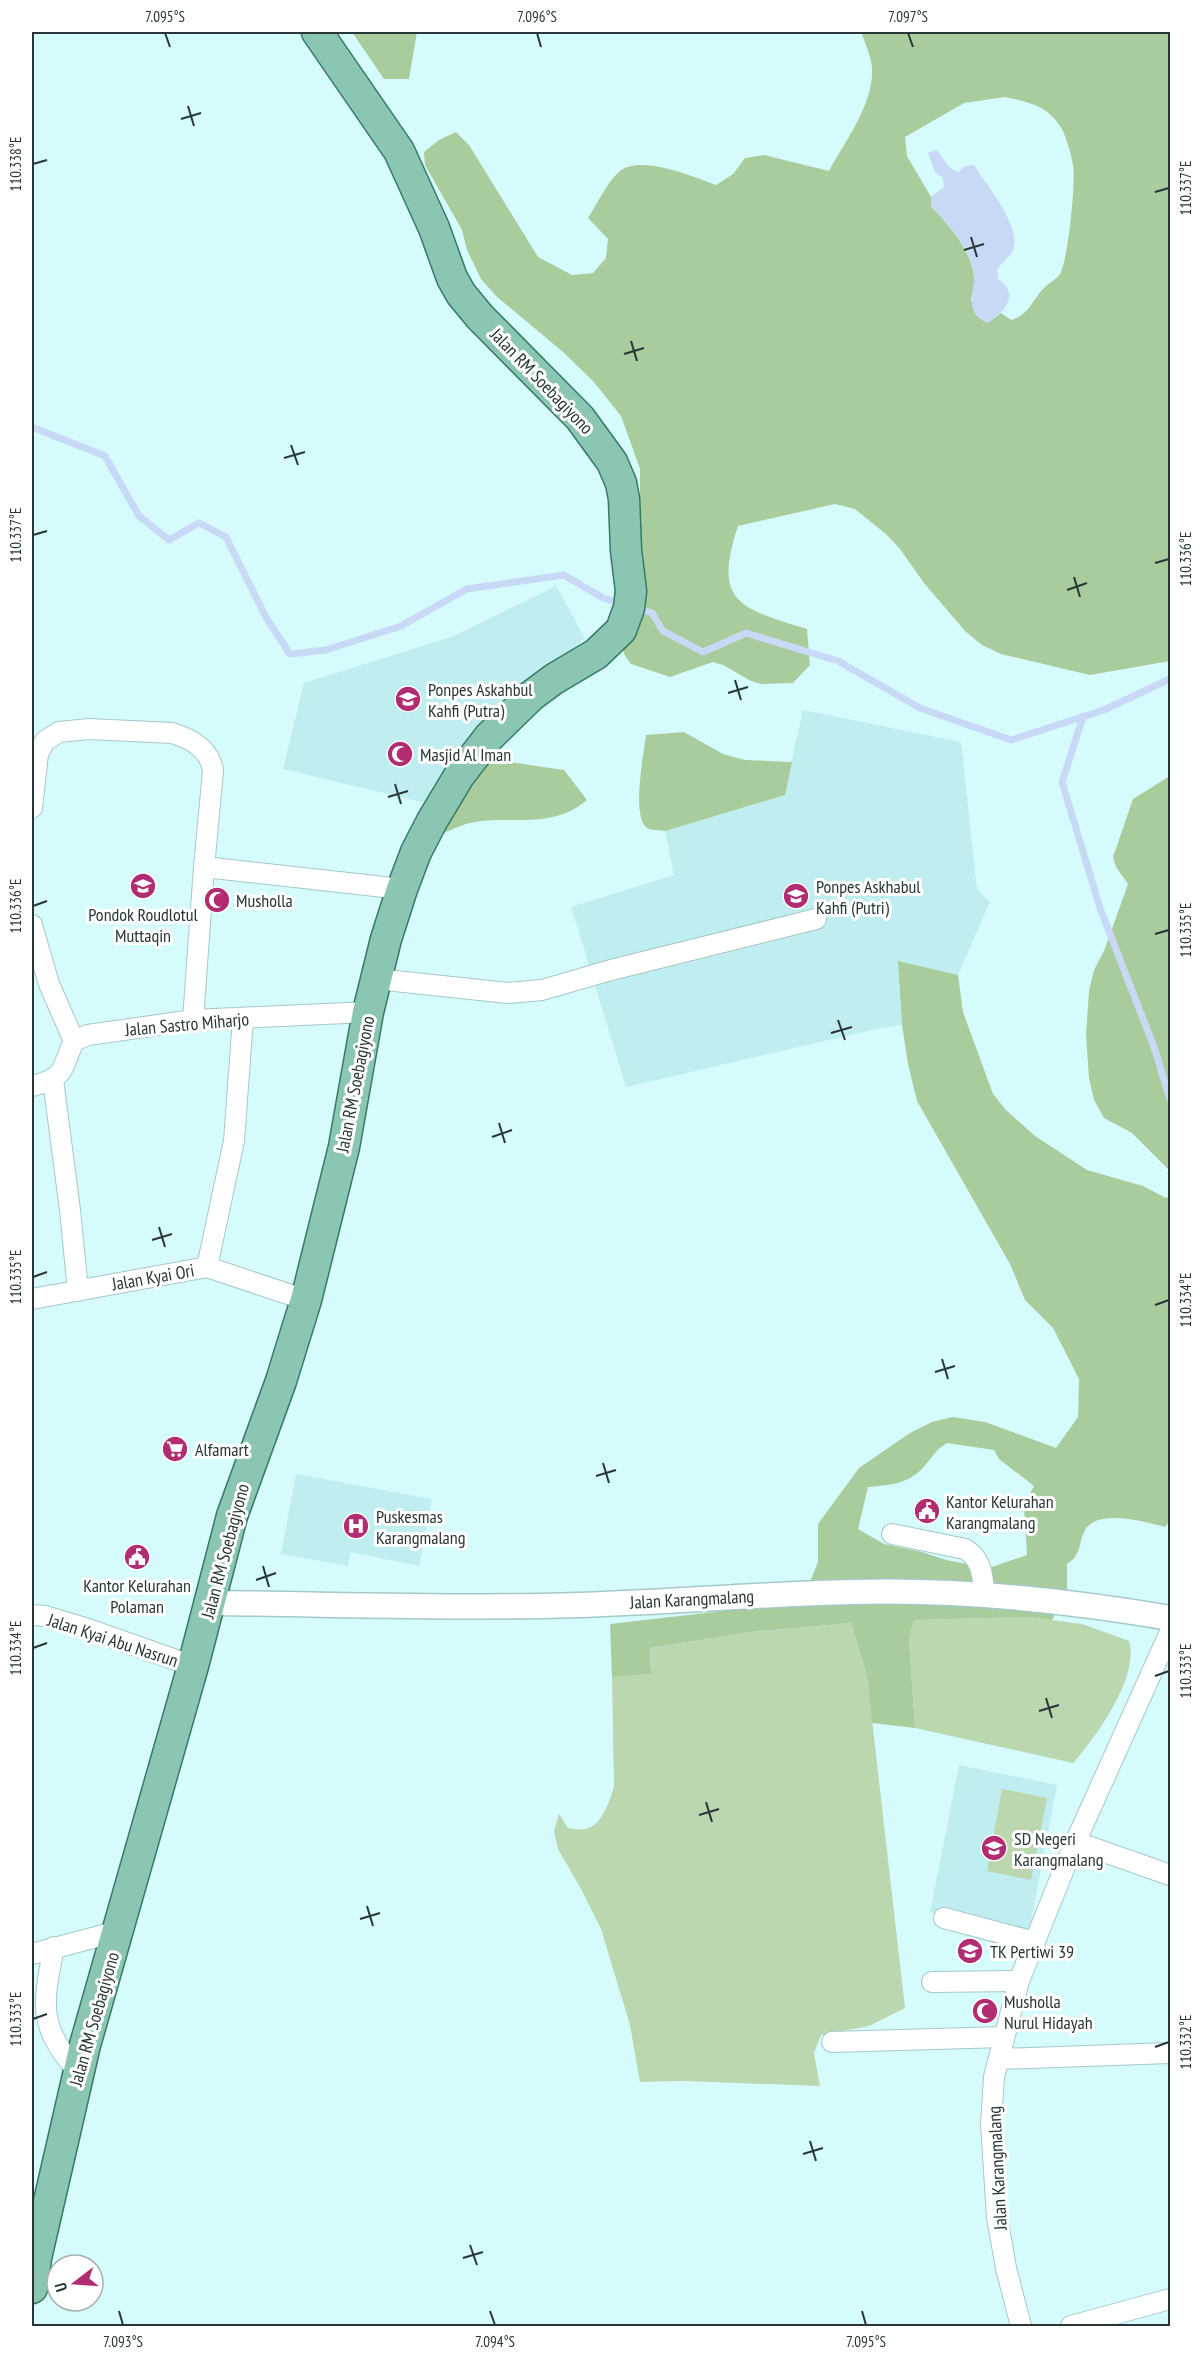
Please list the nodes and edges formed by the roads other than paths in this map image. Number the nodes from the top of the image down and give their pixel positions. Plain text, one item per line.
1 (317, 32) edge
2 (32, 808) edge
3 (204, 867) junction
4 (402, 890) junction
5 (816, 919) dead end
6 (32, 925) edge
7 (376, 979) junction
8 (368, 1012) junction
9 (243, 1017) junction
10 (193, 1020) junction
11 (74, 1041) junction
12 (53, 1080) junction
13 (32, 1086) edge
14 (207, 1267) junction
15 (78, 1291) junction
16 (32, 1299) edge
17 (306, 1300) junction
18 (892, 1534) dead end
19 (985, 1594) junction
20 (211, 1604) junction
21 (32, 1615) edge
22 (1170, 1618) edge
23 (1170, 1632) edge
24 (193, 1666) junction
25 (1076, 1842) junction
26 (1170, 1875) edge
27 (944, 1918) dead end
28 (119, 1931) junction
29 (1035, 1942) junction
30 (54, 1947) junction
31 (32, 1954) edge
32 (1019, 1981) junction
33 (932, 1982) dead end
34 (1004, 2037) junction
35 (832, 2042) dead end
36 (1170, 2053) edge
37 (999, 2059) junction
38 (78, 2071) junction
39 (32, 2288) edge
40 (1170, 2300) edge
41 (1021, 2326) edge
42 (1071, 2326) edge

1 - 4 main road, Jalan RM Soebagiyono
2 - 3 street
3 - 4 street
3 - 10 street
4 - 7 main road, Jalan RM Soebagiyono
5 - 7 street
6 - 11 street
7 - 8 main road, Jalan RM Soebagiyono
8 - 9 street, Jalan Sastro Miharjo
8 - 17 main road, Jalan RM Soebagiyono
9 - 10 street, Jalan Sastro Miharjo
9 - 14 street
10 - 11 street, Jalan Sastro Miharjo
11 - 12 street
12 - 13 street
12 - 15 street
14 - 15 street, Jalan Kyai Ori
14 - 17 street, Jalan Kyai Ori
15 - 16 street, Jalan Kyai Ori
17 - 20 main road, Jalan RM Soebagiyono
18 - 19 street
19 - 20 street, Jalan Karangmalang
19 - 22 street, Jalan Karangmalang
20 - 24 main road, Jalan RM Soebagiyono
21 - 24 street, Jalan Kyai Abu Nasrun
23 - 25 street, Jalan Karangmalang
24 - 28 main road, Jalan RM Soebagiyono
25 - 26 street
25 - 29 street, Jalan Karangmalang
27 - 29 street
28 - 30 street
28 - 38 main road, Jalan RM Soebagiyono
29 - 32 street, Jalan Karangmalang
30 - 31 street
30 - 38 street
32 - 33 street
32 - 34 street, Jalan Karangmalang
34 - 35 street
34 - 37 street, Jalan Karangmalang
36 - 37 street
37 - 41 street, Jalan Karangmalang
38 - 39 main road, Jalan RM Soebagiyono
40 - 42 street

